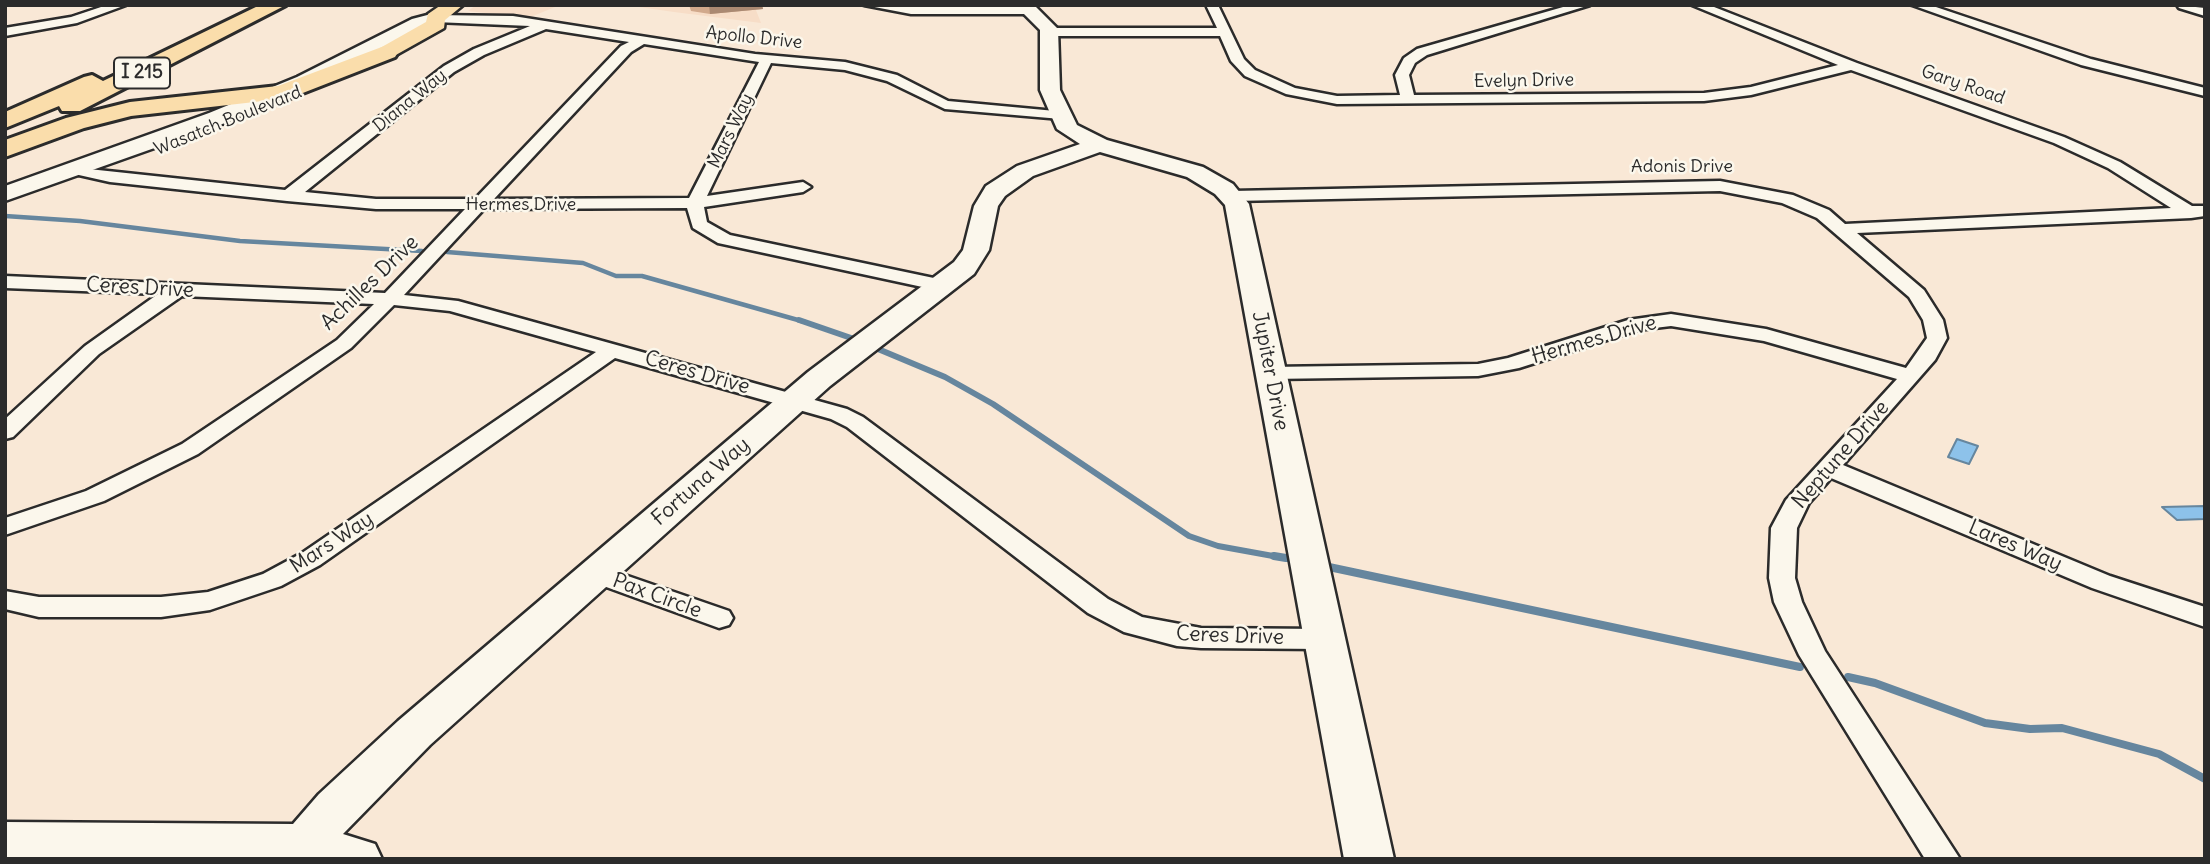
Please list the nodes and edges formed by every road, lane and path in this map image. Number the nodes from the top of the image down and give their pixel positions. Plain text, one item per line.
1 (120, 5) edge
2 (226, 5) edge
3 (248, 5) edge
4 (276, 5) edge
5 (454, 5) edge
6 (870, 5) edge
7 (1212, 5) edge
8 (1584, 5) edge
9 (1698, 5) edge
10 (1918, 5) edge
11 (2183, 5) edge
12 (2205, 12) edge
13 (1034, 16) edge
14 (435, 18) junction
15 (545, 24) junction
16 (1222, 32) junction
17 (5, 34) edge
18 (641, 41) junction
19 (387, 52) junction
20 (767, 59) junction
21 (1852, 66) junction
22 (2205, 92) edge
23 (272, 95) junction
24 (192, 102) junction
25 (1408, 102) junction
26 (5, 112) edge
27 (1061, 115) junction
28 (217, 118) junction
29 (5, 121) edge
30 (5, 134) edge
31 (1099, 145) junction
32 (5, 149) edge
33 (84, 172) junction
34 (803, 187) dead end
35 (5, 194) edge
36 (287, 196) junction
37 (1233, 196) junction
38 (5, 203) edge
39 (695, 203) junction
40 (479, 205) junction
41 (2197, 211) edge
42 (2205, 222) edge
43 (1841, 229) junction
44 (5, 282) edge
45 (941, 285) junction
46 (177, 290) junction
47 (391, 299) junction
48 (614, 349) junction
49 (1270, 373) junction
50 (1911, 376) junction
51 (795, 400) junction
52 (5, 432) edge
53 (1828, 468) junction
54 (5, 527) edge
55 (596, 574) junction
56 (5, 600) edge
57 (2205, 617) edge
58 (719, 618) dead end
59 (1323, 639) junction
60 (5, 843) edge
61 (270, 849) edge
62 (358, 859) edge
63 (1369, 859) edge
64 (1943, 859) edge

1 - 17 street
2 - 26 highway
3 - 29 highway, I 215
4 - 30 highway, I 215
5 - 14 main road, Wasatch Boulevard
6 - 13 street
7 - 16 street
8 - 25 street
9 - 21 street, Gary Road
10 - 22 street
11 - 12 street
13 - 16 street
13 - 27 street
14 - 15 street, Apollo Drive
14 - 19 main road, Wasatch Boulevard
14 - 23 street, Wasatch Boulevard
15 - 18 street, Apollo Drive
15 - 36 street, Diana Way
16 - 25 street, Evelyn Drive
18 - 20 street, Apollo Drive
18 - 40 street, Achilles Drive
19 - 23 highway
19 - 33 street, Wasatch Boulevard
20 - 27 street, Apollo Drive
20 - 39 street, Mars Way
21 - 25 street, Evelyn Drive
21 - 41 street, Gary Road
23 - 24 highway
23 - 28 street, Wasatch Boulevard
24 - 28 highway
24 - 32 highway
27 - 31 street
28 - 33 street, Wasatch Boulevard
31 - 37 street
31 - 45 street, Fortuna Way
33 - 35 street, Wasatch Boulevard
33 - 36 street, Hermes Drive
33 - 38 street, Wasatch Boulevard
34 - 39 street, Hermes Drive
36 - 40 street, Hermes Drive
37 - 43 street, Adonis Drive
37 - 49 street, Jupiter Drive
39 - 40 street, Hermes Drive
39 - 45 street
40 - 47 street, Achilles Drive
41 - 42 street, Gary Road
41 - 43 street
43 - 50 street, Neptune Drive
44 - 46 street, Ceres Drive
45 - 51 street, Fortuna Way
46 - 47 street, Ceres Drive
46 - 52 street
47 - 48 street, Ceres Drive
47 - 54 street, Achilles Drive
48 - 51 street, Ceres Drive
48 - 56 street, Mars Way
49 - 50 street, Hermes Drive
49 - 59 street, Jupiter Drive
50 - 53 street, Neptune Drive
51 - 55 street, Fortuna Way
51 - 59 street, Ceres Drive
53 - 57 street, Lares Way
53 - 64 street, Neptune Drive
55 - 58 street, Pax Circle
55 - 61 street, Fortuna Way
59 - 63 street, Jupiter Drive
60 - 61 street
61 - 62 street

